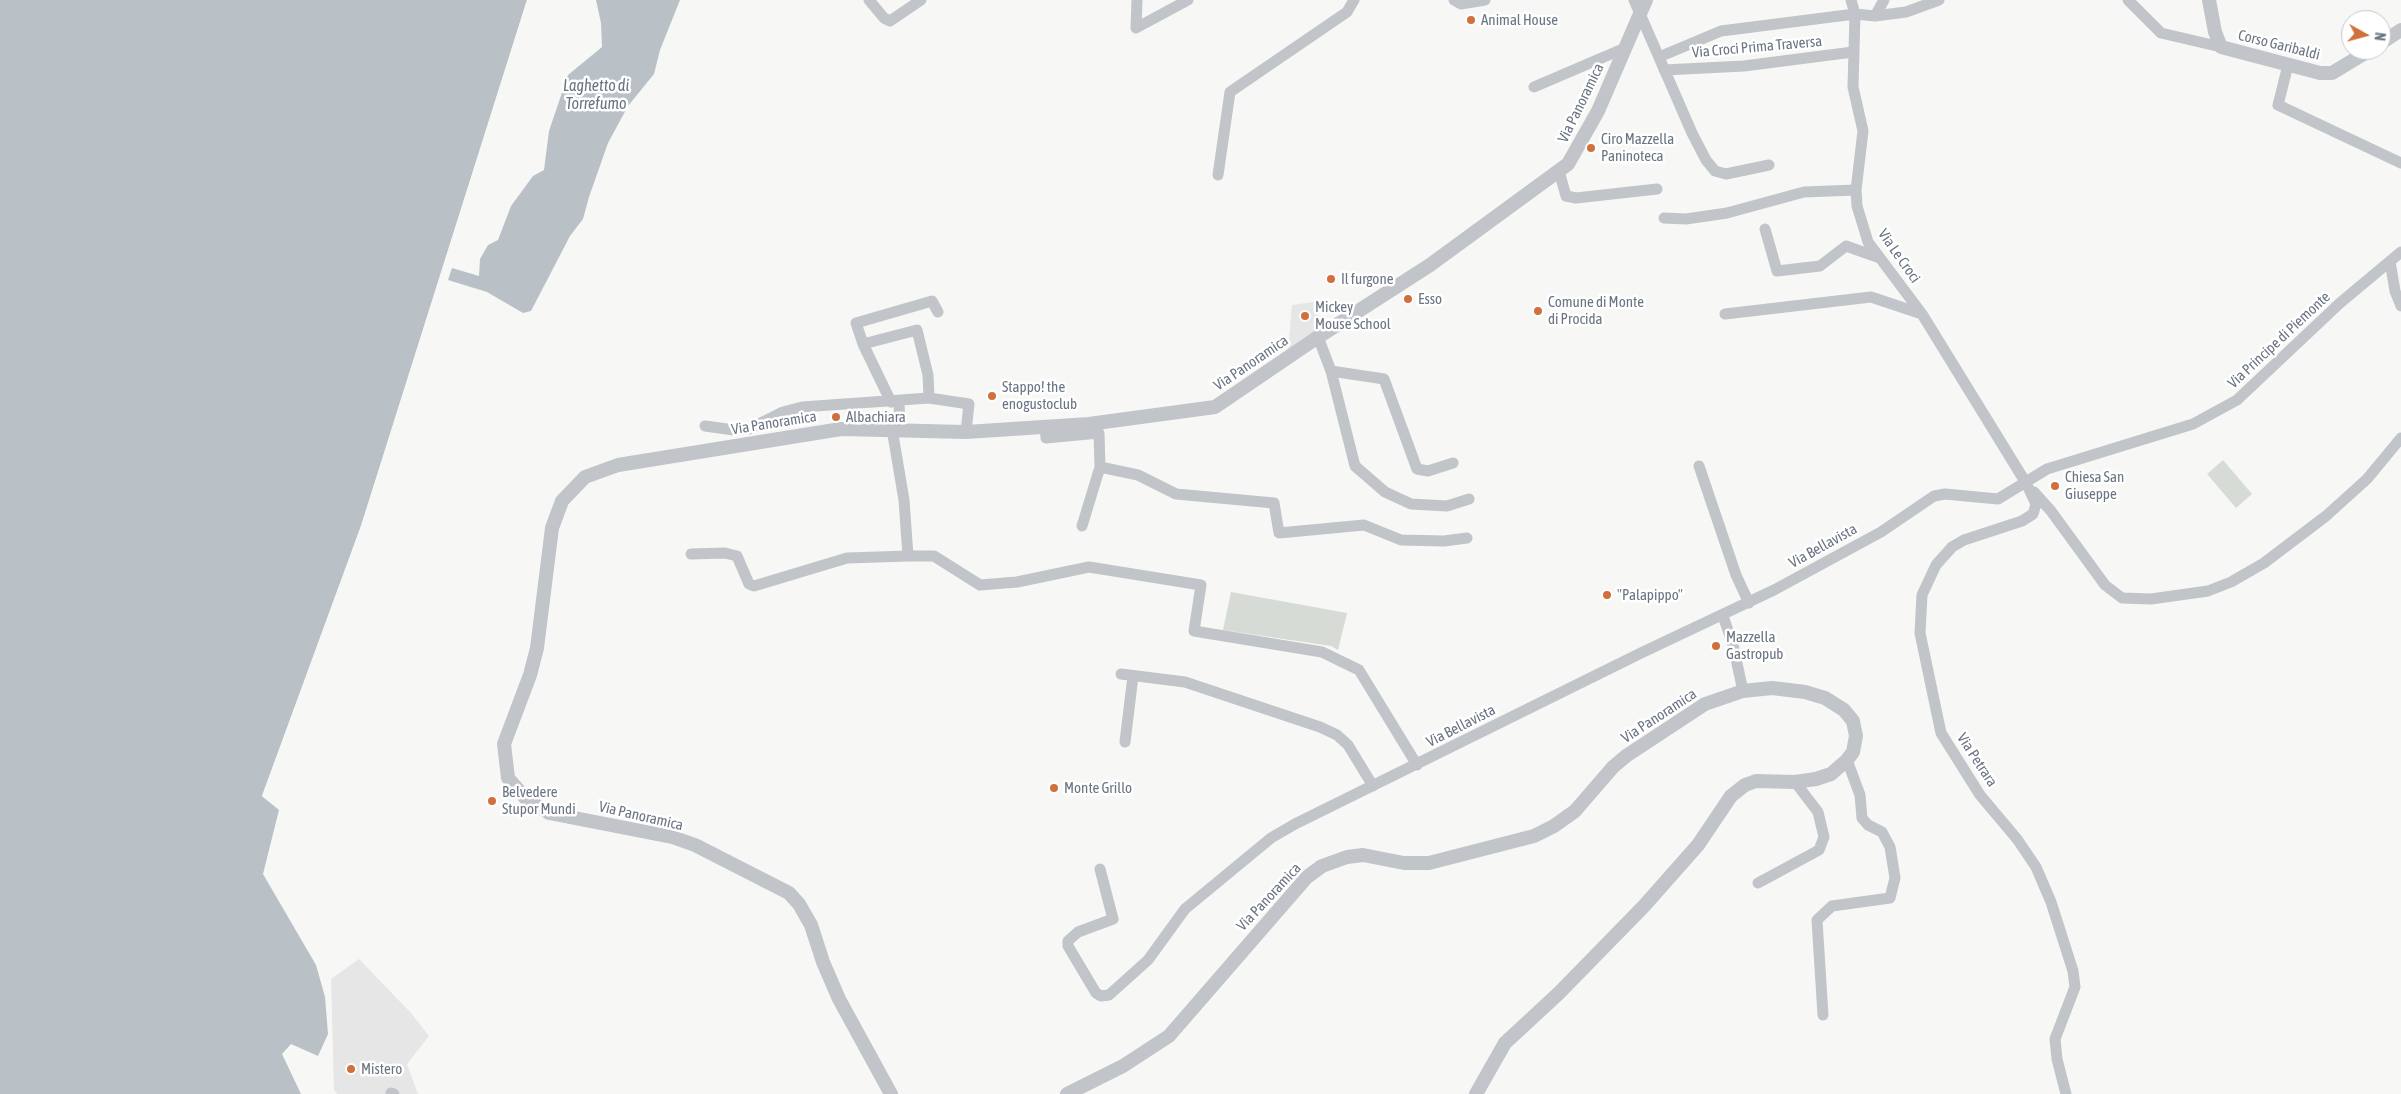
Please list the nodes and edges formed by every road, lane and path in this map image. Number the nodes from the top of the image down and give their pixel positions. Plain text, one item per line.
1 (869, 0) edge
2 (921, 0) edge
3 (1137, 0) edge
4 (1188, 0) edge
5 (1354, 0) edge
6 (1454, 0) edge
7 (1485, 0) edge
8 (1634, 0) edge
9 (1646, 0) edge
10 (1851, 0) edge
11 (1884, 0) edge
12 (1939, 0) edge
13 (2128, 0) edge
14 (2209, 0) edge
15 (1640, 14) junction
16 (1855, 14) junction
17 (1875, 16) junction
18 (2221, 47) junction
19 (1625, 48) junction
20 (1853, 52) junction
21 (1659, 57) junction
22 (2353, 60) edge
23 (2288, 65) junction
24 (1664, 70) junction
25 (1534, 87) dead end
26 (2401, 163) edge
27 (1769, 165) dead end
28 (1558, 171) junction
29 (1218, 175) dead end
30 (1657, 189) dead end
31 (1856, 190) junction
32 (1664, 218) dead end
33 (1765, 229) dead end
34 (2401, 252) edge
35 (1880, 258) junction
36 (2390, 262) junction
37 (2401, 306) edge
38 (938, 312) dead end
39 (1725, 314) dead end
40 (1922, 314) junction
41 (1318, 337) junction
42 (863, 344) junction
43 (1331, 371) junction
44 (929, 398) junction
45 (895, 401) junction
46 (706, 426) dead end
47 (1045, 426) junction
48 (896, 429) junction
49 (966, 432) junction
50 (2401, 438) edge
51 (1453, 463) dead end
52 (1699, 466) dead end
53 (1100, 467) junction
54 (2026, 483) junction
55 (1469, 499) dead end
56 (1082, 526) dead end
57 (1467, 538) dead end
58 (691, 554) dead end
59 (908, 556) junction
60 (1749, 603) junction
61 (1723, 616) junction
62 (1121, 674) dead end
63 (1133, 676) junction
64 (1743, 691) junction
65 (1125, 742) dead end
66 (1847, 760) junction
67 (1417, 765) junction
68 (1795, 782) junction
69 (1373, 786) junction
70 (1100, 869) dead end
71 (1758, 883) dead end
72 (1823, 1015) dead end
73 (891, 1094) edge
74 (1067, 1094) edge
75 (1476, 1094) edge
76 (2066, 1094) edge

1 - 2 street
3 - 4 street
5 - 29 street
6 - 7 street
8 - 15 street
9 - 15 street, Via Panoramica
10 - 16 street, Via Le Croci
11 - 17 street
12 - 17 street
13 - 18 street
14 - 18 street, Corso Garibaldi
15 - 19 street, Via Panoramica
15 - 21 street
16 - 17 street
16 - 20 street, Via Le Croci
16 - 21 street
18 - 23 street, Corso Garibaldi
19 - 25 street
19 - 28 street, Via Panoramica
20 - 24 street, Via Croci Prima Traversa
20 - 31 street, Via Le Croci
21 - 24 street
22 - 23 street, Corso Garibaldi
23 - 26 street
24 - 27 street
28 - 30 street
28 - 41 street, Via Panoramica
31 - 32 street
31 - 35 street, Via Le Croci
33 - 35 street
34 - 36 street, Via Principe di Piemonte
35 - 40 street, Via Le Croci
36 - 37 street
36 - 54 street, Via Principe di Piemonte
38 - 42 street
39 - 40 street
40 - 54 street, Via Le Croci
41 - 43 street
41 - 47 street, Via Panoramica
42 - 44 street
42 - 45 street
43 - 51 street
43 - 55 street
44 - 45 street
44 - 49 street
45 - 46 street
45 - 48 street
47 - 49 street, Via Panoramica
47 - 53 street
48 - 49 street, Via Panoramica
48 - 59 street
48 - 73 street, Via Panoramica
50 - 54 street
52 - 60 street
53 - 56 street
53 - 57 street
54 - 60 street, Via Bellavista
54 - 76 street, Via Petrara
58 - 59 street
59 - 67 street
60 - 61 street, Via Bellavista
61 - 64 street
61 - 67 street, Via Bellavista
62 - 63 street
63 - 65 street
63 - 69 street
64 - 66 street, Via Panoramica
64 - 74 street, Via Panoramica
66 - 68 street
66 - 72 street
67 - 69 street, Via Bellavista
68 - 71 street
68 - 75 street
69 - 70 street, Via Bellavista

